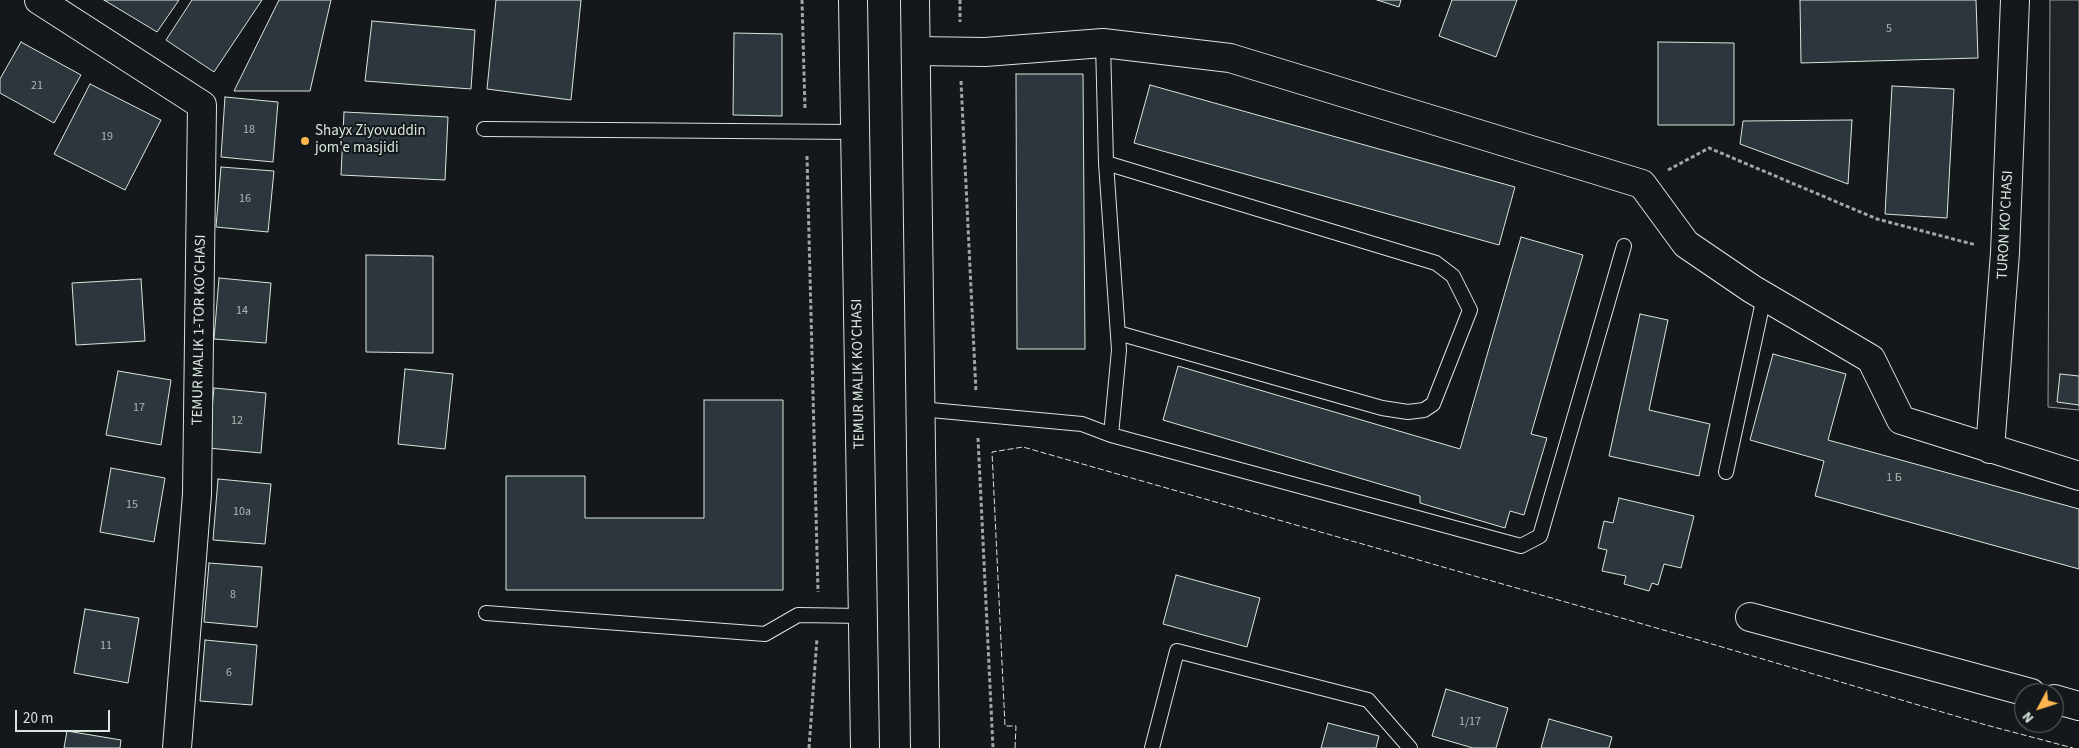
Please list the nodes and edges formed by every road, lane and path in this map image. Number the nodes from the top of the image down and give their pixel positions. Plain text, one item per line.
1 (39, 0) edge
2 (802, 0) edge
3 (853, 0) edge
4 (915, 0) edge
5 (960, 0) edge
6 (2015, 0) edge
7 (1103, 43) junction
8 (916, 51) junction
9 (960, 52) junction
10 (484, 129) dead end
11 (806, 132) junction
12 (855, 132) junction
13 (1106, 164) junction
14 (1642, 184) junction
15 (1624, 246) dead end
16 (2005, 254) junction
17 (1764, 297) junction
18 (1118, 333) junction
19 (920, 409) junction
20 (977, 414) junction
21 (1111, 435) junction
22 (1990, 449) junction
23 (1726, 472) dead end
24 (2079, 476) edge
25 (486, 613) dead end
26 (819, 616) junction
27 (863, 616) junction
28 (1750, 617) dead end
29 (2014, 688) edge
30 (2064, 702) edge
31 (2079, 706) edge
32 (177, 748) edge
33 (809, 748) edge
34 (866, 748) edge
35 (925, 748) edge
36 (993, 748) edge
37 (1152, 748) edge
38 (1410, 748) edge

1 - 32 main road, TEMUR MALIK 1-TOR KO'CHASI
2 - 11 path
3 - 12 main road, TEMUR MALIK KO'CHASI
4 - 8 main road
5 - 9 path
6 - 16 main road, TURON KO'CHASI
7 - 9 main road
7 - 13 lane
7 - 14 main road
8 - 9 main road
8 - 19 main road
9 - 20 path
10 - 11 lane
11 - 12 lane
11 - 26 path
12 - 27 main road, TEMUR MALIK KO'CHASI
13 - 18 lane
13 - 18 lane
14 - 16 path
14 - 17 main road
15 - 21 lane
16 - 22 main road, TURON KO'CHASI
17 - 22 main road
17 - 23 lane
18 - 21 lane
19 - 20 lane
19 - 35 main road
20 - 21 lane
20 - 36 path
22 - 24 main road
25 - 26 lane
26 - 27 lane
26 - 33 path
27 - 34 main road, TEMUR MALIK KO'CHASI
28 - 29 main road
30 - 31 main road
37 - 38 lane

